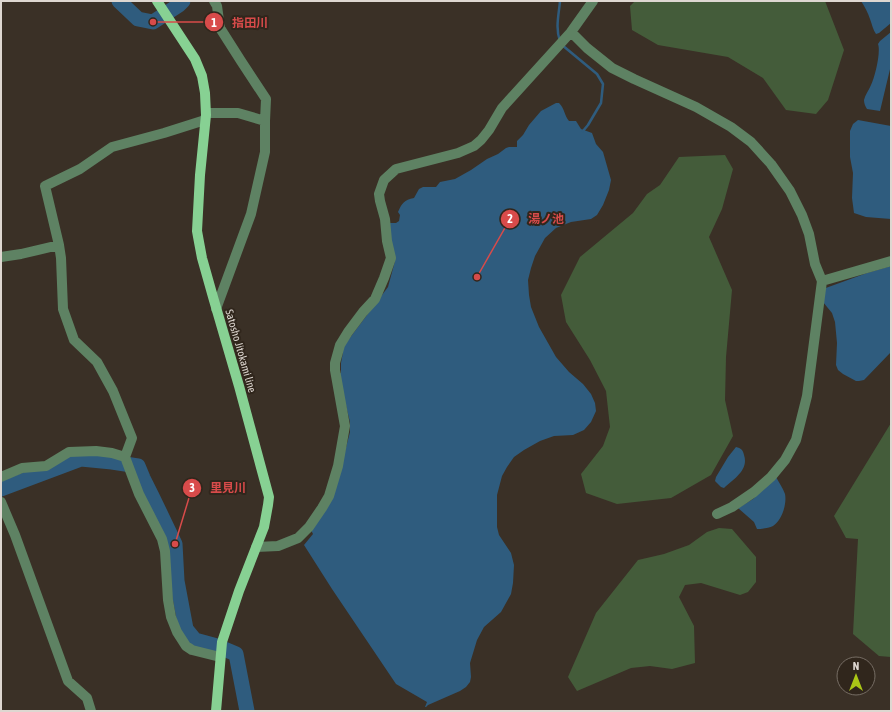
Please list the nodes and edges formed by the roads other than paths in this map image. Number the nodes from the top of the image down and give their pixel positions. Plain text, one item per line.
1 (214, 1) edge
2 (593, 1) edge
3 (158, 3) edge
4 (571, 32) junction
5 (206, 116) junction
6 (265, 120) junction
7 (59, 245) junction
8 (1, 257) edge
9 (891, 261) edge
10 (822, 281) junction
11 (216, 309) junction
12 (125, 457) junction
13 (1, 477) edge
14 (1, 502) edge
15 (717, 514) dead end
16 (256, 547) junction
17 (220, 655) junction
18 (91, 711) edge
19 (216, 711) edge

1 - 6 street
2 - 4 street
3 - 5 main road, Satosho Jitokami line
4 - 10 street
4 - 16 street
5 - 6 street
5 - 7 street
5 - 11 main road, Satosho Jitokami line
6 - 11 street
7 - 8 street
7 - 12 street
9 - 10 street
10 - 15 street
11 - 16 main road, Satosho Jitokami line
12 - 13 street
12 - 17 street
14 - 18 street
16 - 17 main road, Satosho Jitokami line
17 - 19 main road, Satosho Jitokami line

